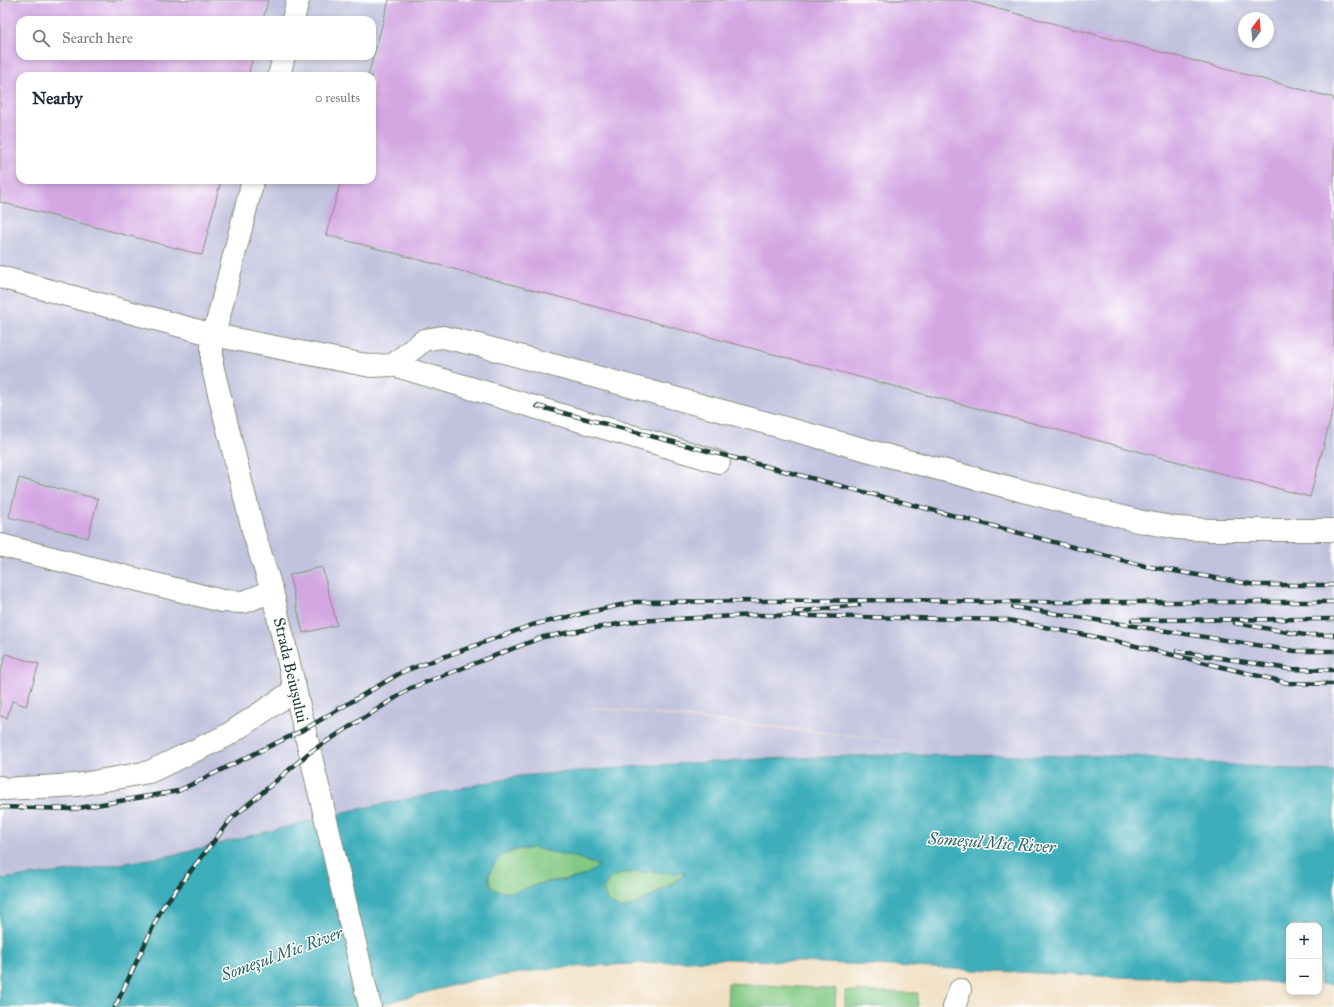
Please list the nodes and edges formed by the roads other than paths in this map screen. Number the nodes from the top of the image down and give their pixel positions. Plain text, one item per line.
1 (298, 0) edge
2 (294, 16) edge
3 (283, 60) edge
4 (280, 72) edge
5 (252, 184) edge
6 (0, 277) edge
7 (214, 335) junction
8 (393, 365) junction
9 (719, 462) dead end
10 (1334, 530) edge
11 (0, 545) edge
12 (272, 591) junction
13 (295, 690) junction
14 (0, 787) edge
15 (370, 1007) edge

1 - 2 street
3 - 4 street
5 - 7 street, Strada Beiușului
6 - 7 street
7 - 8 street
7 - 12 street, Strada Beiușului
8 - 9 street
8 - 10 street
11 - 12 street
12 - 13 street, Strada Beiușului
13 - 14 street
13 - 15 street, Strada Beiușului

